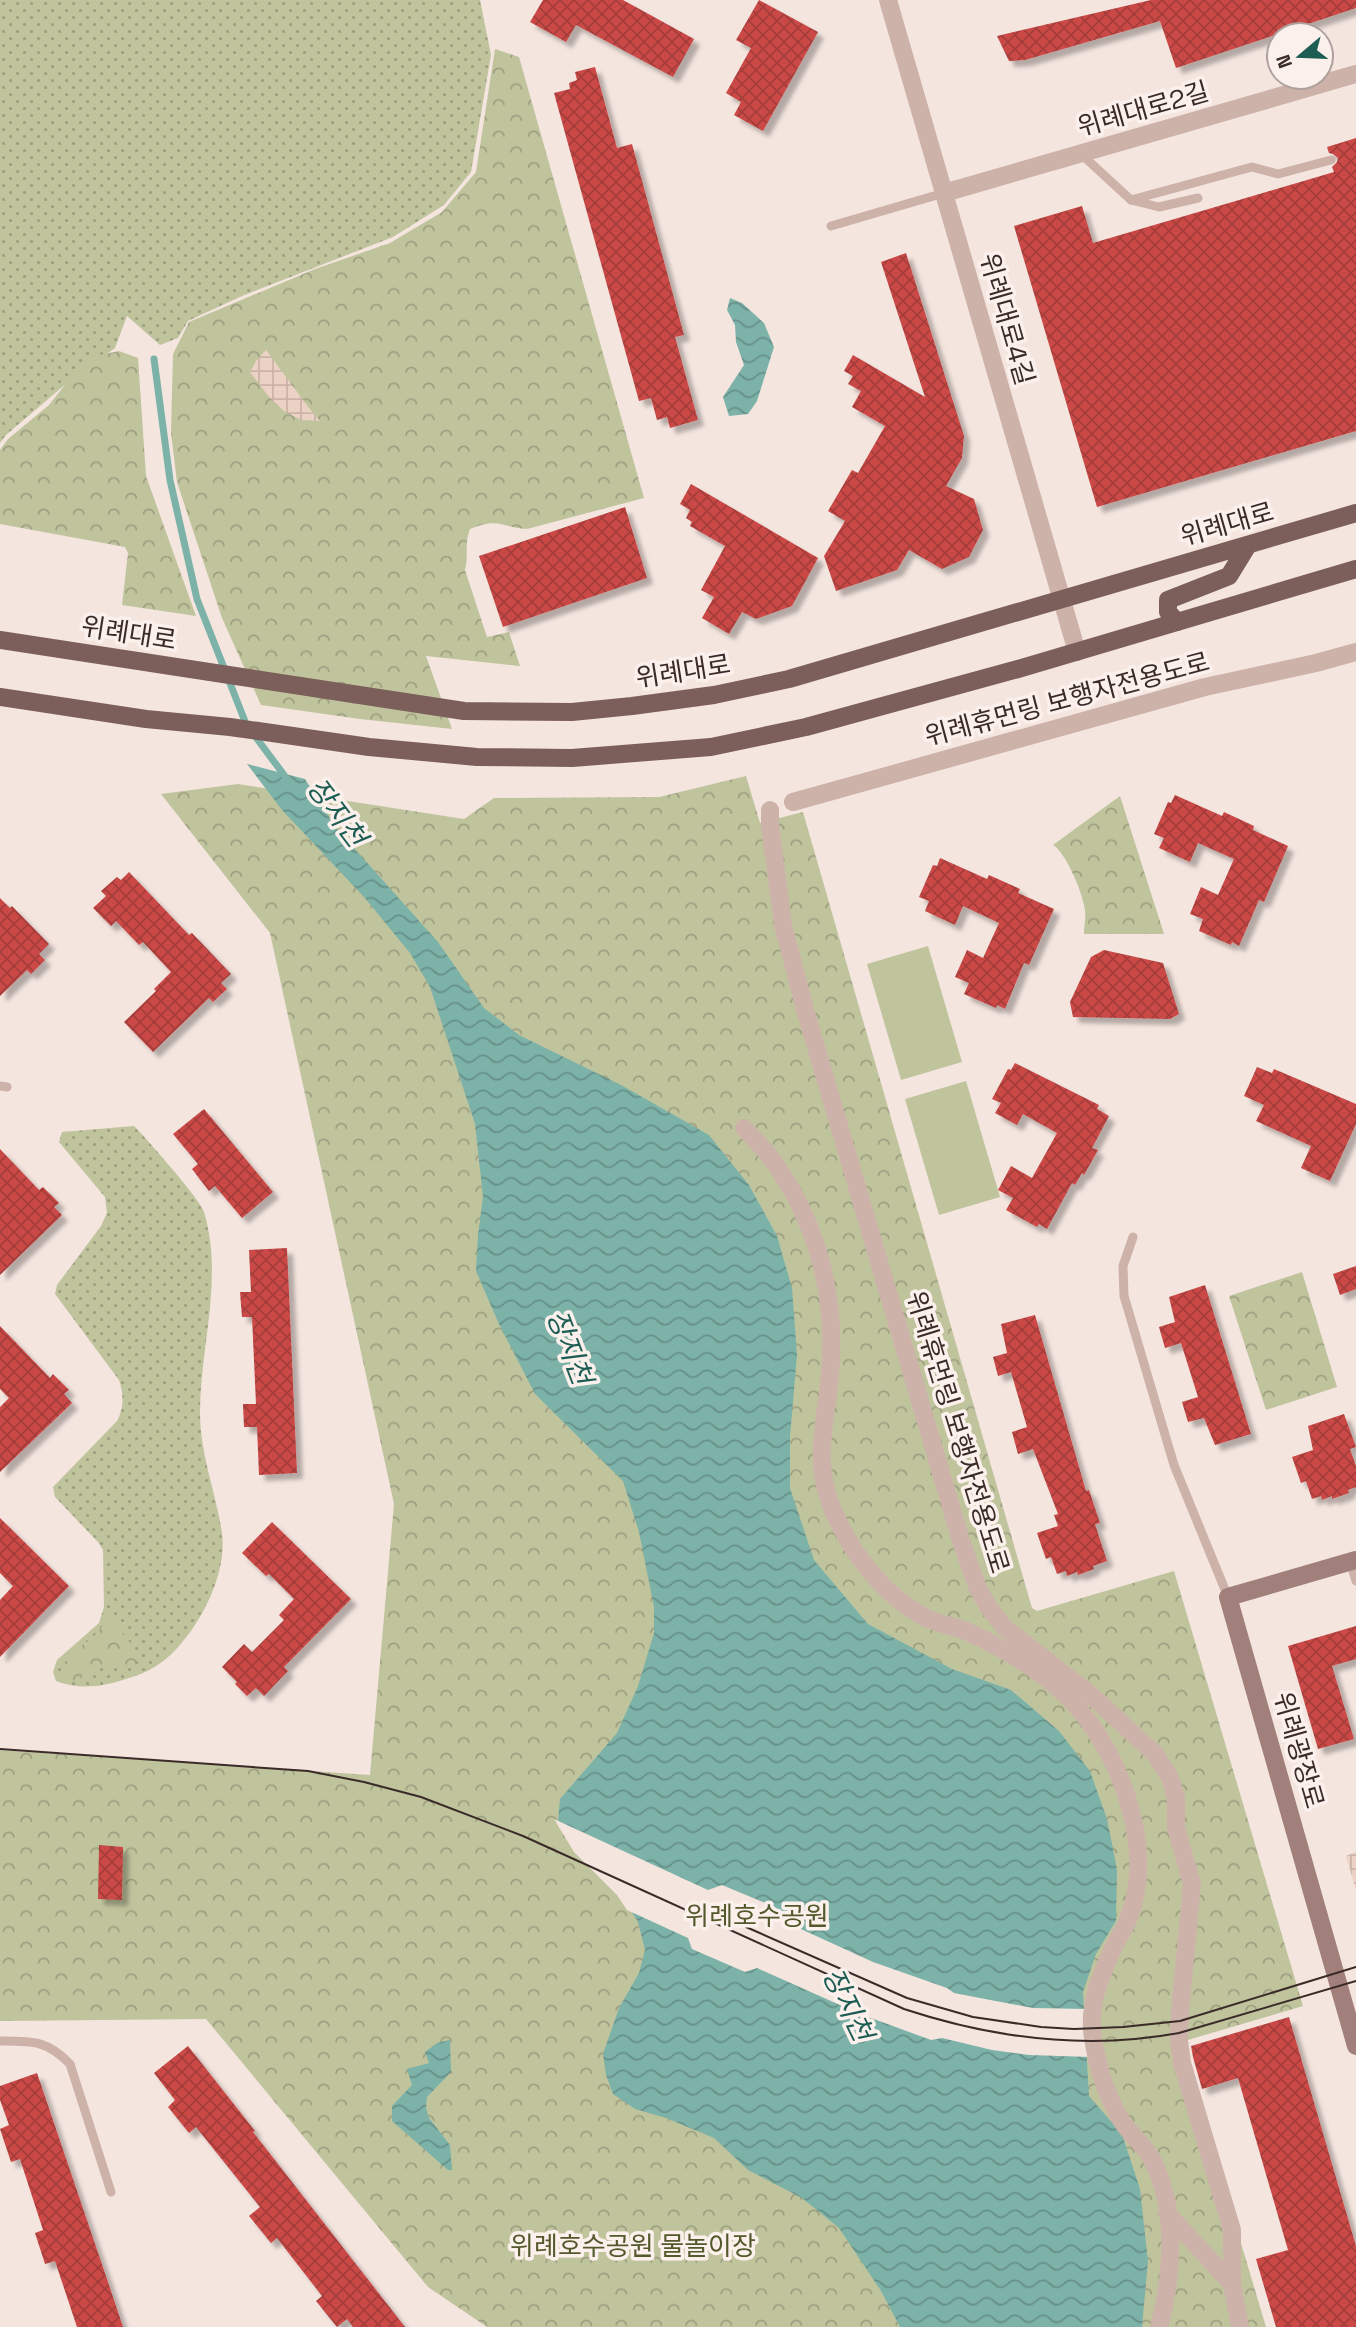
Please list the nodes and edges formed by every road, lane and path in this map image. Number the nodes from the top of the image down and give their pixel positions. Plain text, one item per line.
1 (888, 0) edge
2 (1356, 74) edge
3 (1081, 154) junction
4 (1331, 160) dead end
5 (944, 193) junction
6 (1198, 198) dead end
7 (1131, 200) junction
8 (831, 226) dead end
9 (1356, 513) edge
10 (1248, 545) junction
11 (1356, 569) edge
12 (1062, 600) junction
13 (1177, 622) junction
14 (0, 640) edge
15 (1077, 652) junction
16 (1356, 652) edge
17 (0, 697) edge
18 (793, 802) dead end
19 (770, 810) dead end
20 (744, 1128) dead end
21 (1133, 1237) dead end
22 (1353, 1561) edge
23 (1356, 1581) edge
24 (1228, 1597) junction
25 (0, 2041) edge
26 (1356, 2046) edge
27 (111, 2192) dead end
28 (1167, 2213) junction
29 (1232, 2284) junction
30 (1159, 2327) edge
31 (1240, 2327) edge

1 - 5 street, 위례대로4길
2 - 3 street, 위례대로2길
3 - 5 street, 위례대로2길
3 - 7 lane
4 - 7 lane
5 - 8 lane
5 - 12 street, 위례대로4길
6 - 7 lane
9 - 10 main road, 위례대로
10 - 12 main road, 위례대로
10 - 13 main road
11 - 13 main road
12 - 14 main road, 위례대로
12 - 15 street, 위례대로4길
13 - 15 main road
15 - 17 main road
16 - 18 street, 위례휴먼링 보행자전용도로
19 - 29 street, 위례휴먼링 보행자전용도로
20 - 28 street
21 - 24 lane
22 - 23 lane
22 - 24 street
24 - 26 street, 위례광장로
25 - 27 lane
28 - 29 street
28 - 30 street
29 - 31 street, 위례휴먼링 보행자전용도로

